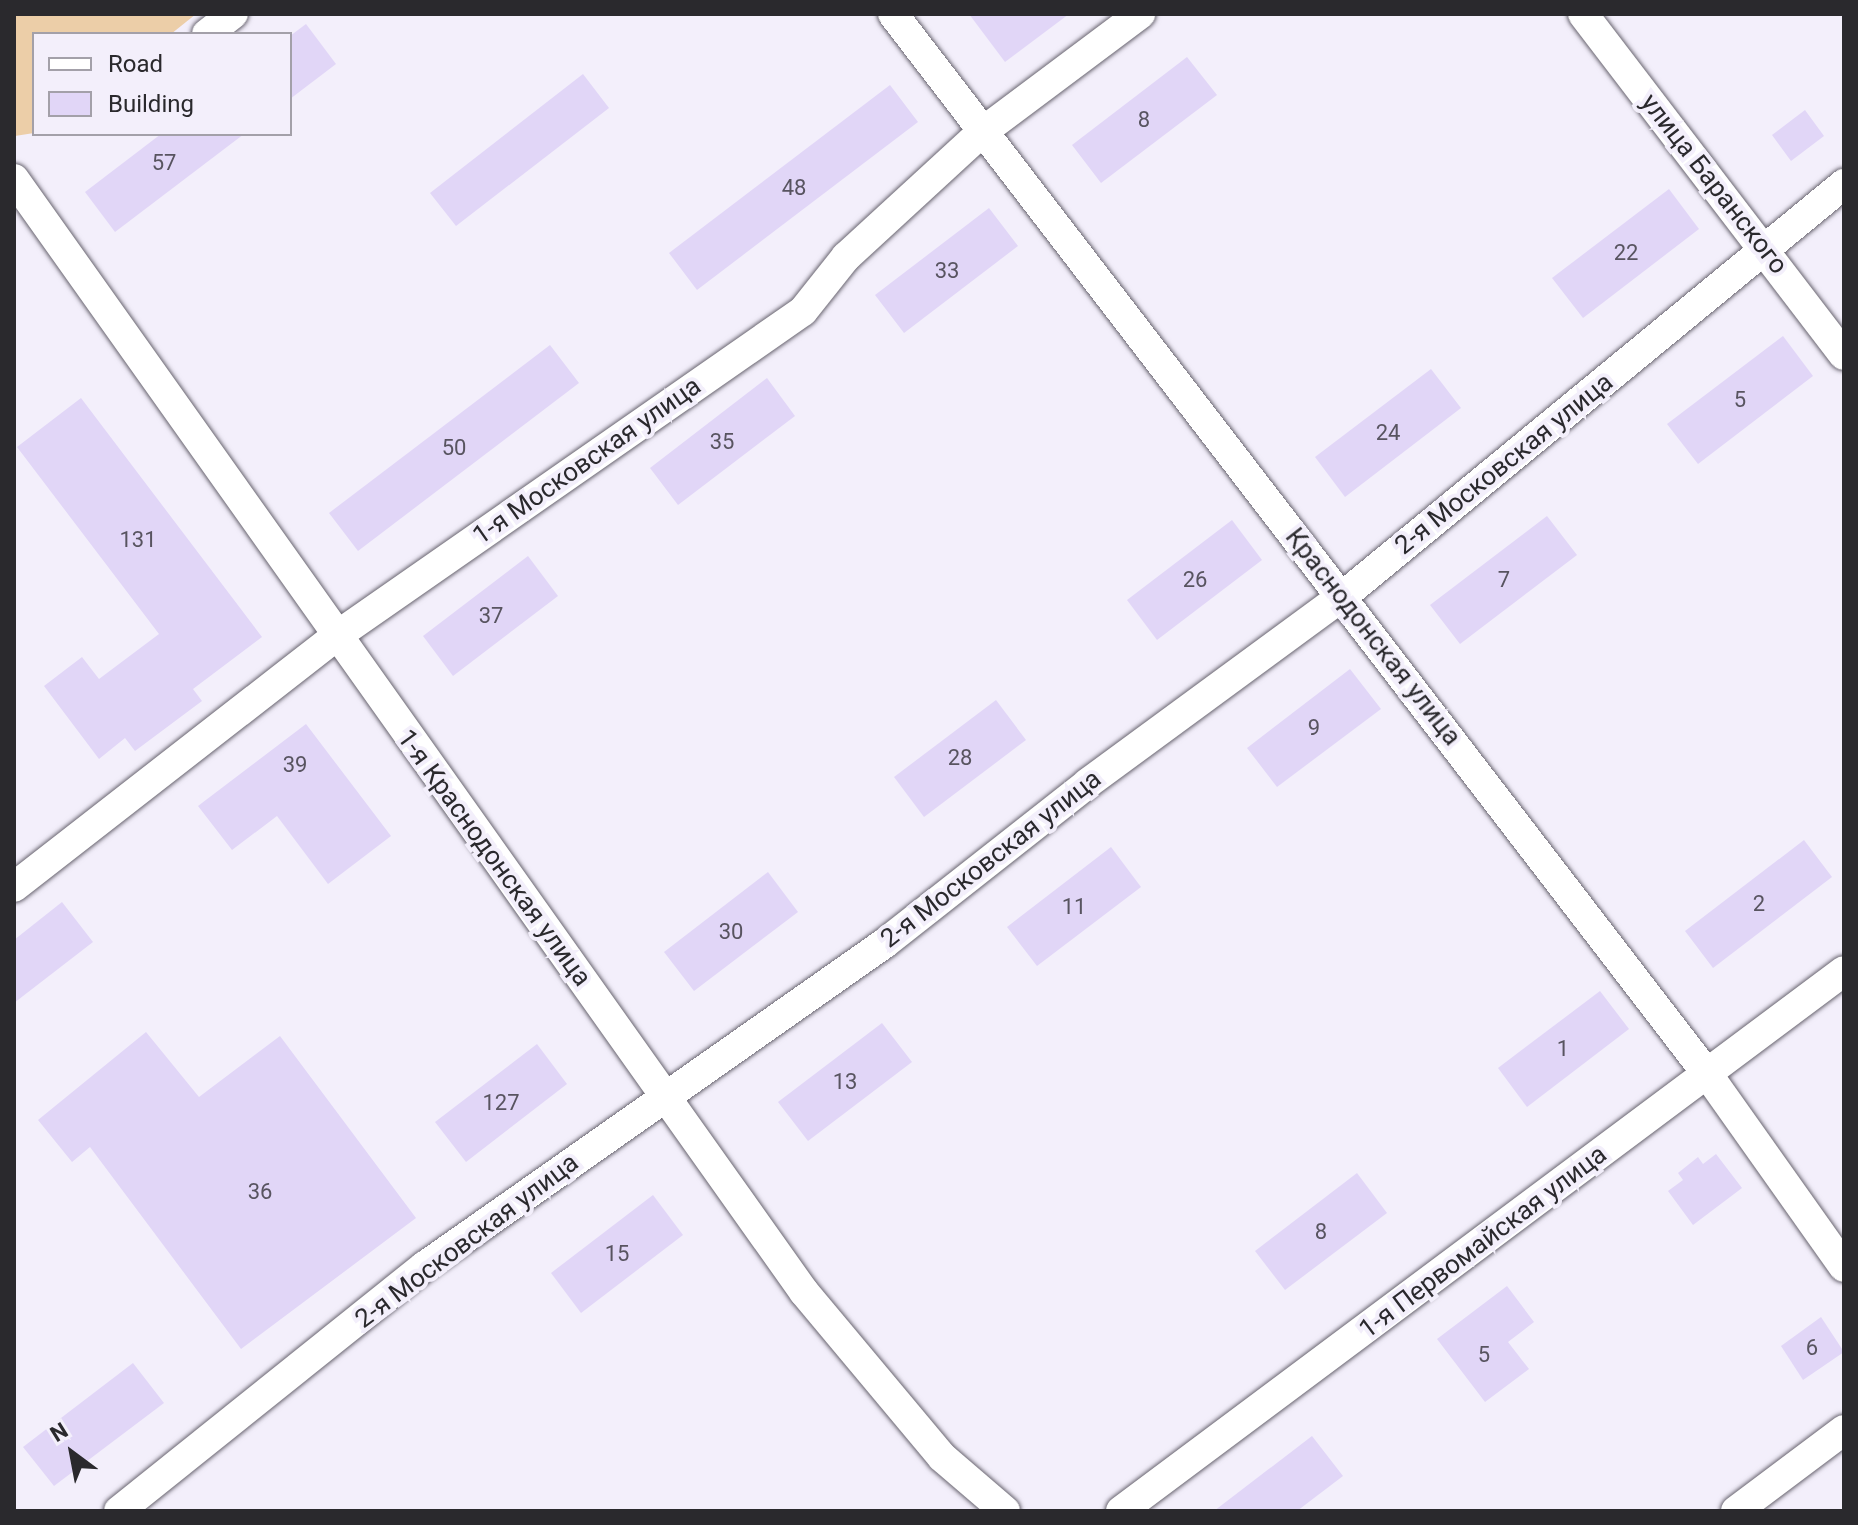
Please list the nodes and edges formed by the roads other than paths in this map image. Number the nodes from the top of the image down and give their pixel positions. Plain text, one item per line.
1 (233, 14) edge
2 (893, 14) edge
3 (1140, 14) edge
4 (1583, 14) edge
5 (210, 32) edge
6 (981, 133) junction
7 (14, 179) edge
8 (1844, 184) edge
9 (1765, 249) junction
10 (1844, 355) edge
11 (1343, 596) junction
12 (335, 637) junction
13 (14, 887) edge
14 (1844, 971) edge
15 (1708, 1075) junction
16 (664, 1096) junction
17 (1844, 1267) edge
18 (1844, 1430) edge
19 (119, 1511) edge
20 (1005, 1511) edge
21 (1121, 1511) edge
22 (1736, 1511) edge

1 - 5 street
2 - 6 street, Краснодонская улица
3 - 6 street, 1-я Московская улица
4 - 9 street, улица Баранского
6 - 11 street, Краснодонская улица
6 - 12 street, 1-я Московская улица
7 - 12 street, 1-я Краснодонская улица
8 - 9 street, 2-я Московская улица
9 - 10 street, улица Баранского
9 - 11 street, 2-я Московская улица
11 - 15 street, Краснодонская улица
11 - 16 street, 2-я Московская улица
12 - 13 street, 1-я Московская улица
12 - 16 street, 1-я Краснодонская улица
14 - 15 street, 1-я Первомайская улица
15 - 17 street, Краснодонская улица
15 - 21 street, 1-я Первомайская улица
16 - 19 street, 2-я Московская улица
16 - 20 street, 1-я Краснодонская улица
18 - 22 street

